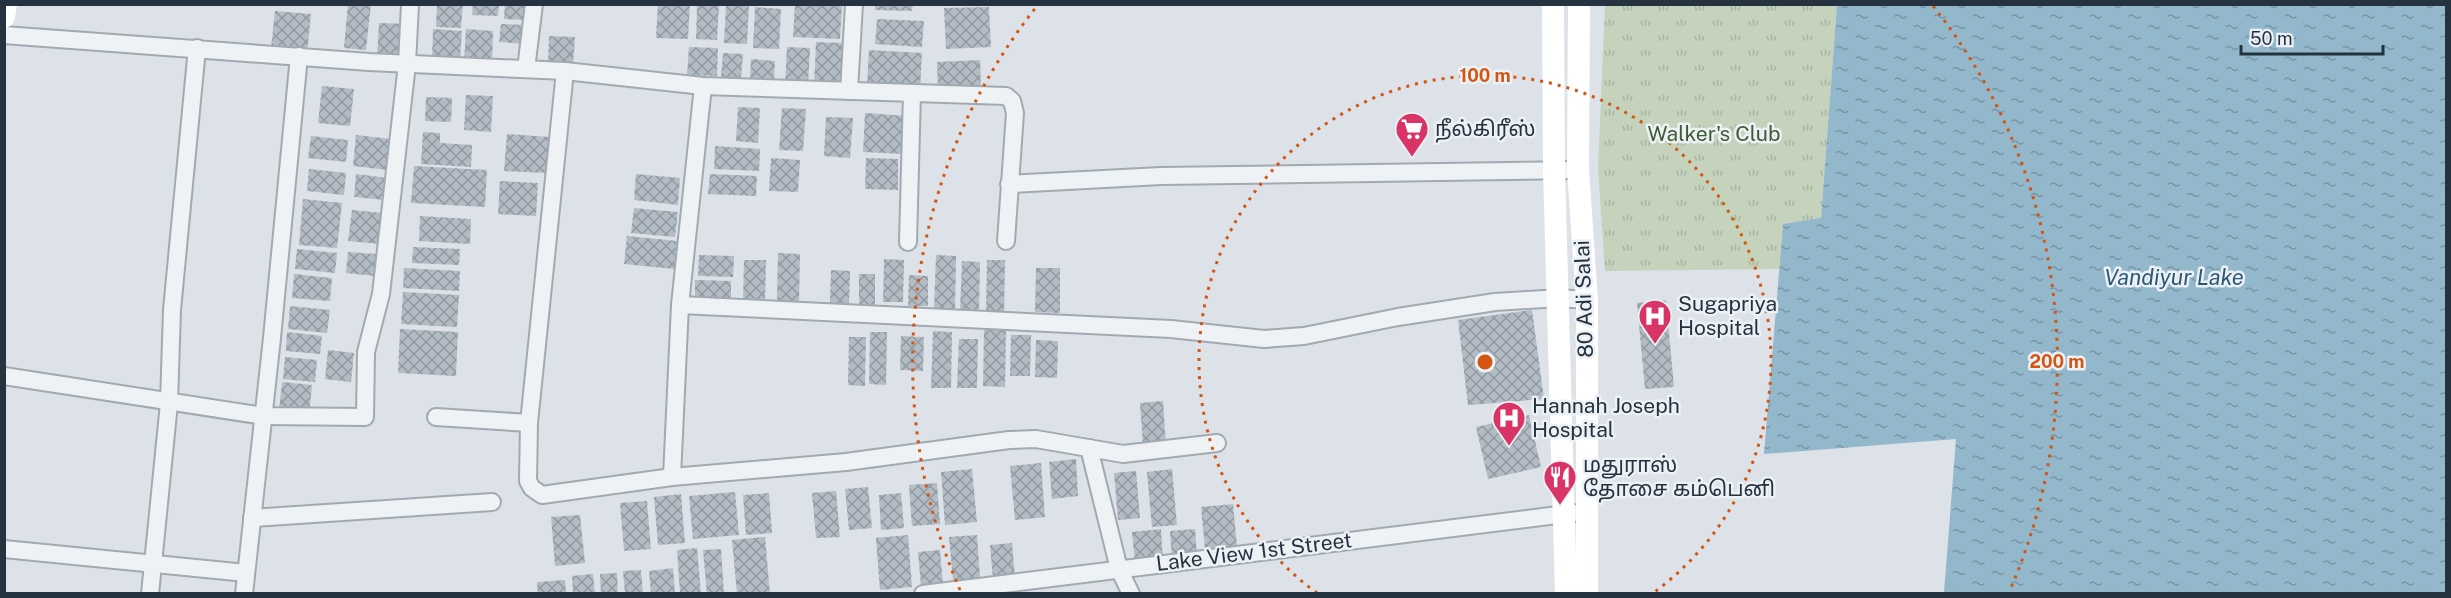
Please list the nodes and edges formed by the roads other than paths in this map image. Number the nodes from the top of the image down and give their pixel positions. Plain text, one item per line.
1 (6, 4) edge
2 (410, 4) edge
3 (534, 4) edge
4 (854, 4) edge
5 (1553, 4) edge
6 (1579, 4) edge
7 (4, 17) edge
8 (4, 35) edge
9 (197, 48) junction
10 (299, 56) junction
11 (407, 64) junction
12 (526, 69) junction
13 (565, 71) junction
14 (703, 86) junction
15 (849, 91) junction
16 (912, 93) junction
17 (1554, 170) junction
18 (1578, 170) junction
19 (1009, 184) junction
20 (1006, 241) dead end
21 (908, 242) dead end
22 (1559, 298) junction
23 (1587, 300) junction
24 (680, 305) junction
25 (4, 376) edge
26 (169, 403) junction
27 (264, 416) junction
28 (436, 417) dead end
29 (529, 423) junction
30 (1217, 443) dead end
31 (1089, 448) junction
32 (672, 477) junction
33 (492, 502) dead end
34 (1575, 513) junction
35 (252, 518) junction
36 (4, 549) edge
37 (153, 563) junction
38 (1119, 569) junction
39 (246, 573) junction
40 (150, 594) edge
41 (243, 594) edge
42 (923, 594) edge
43 (1131, 594) edge
44 (1566, 594) edge
45 (1587, 594) edge

1 - 7 main road
2 - 11 street
3 - 12 street
4 - 15 street
5 - 17 main road, 80 Adi Salai
6 - 18 main road, 80 Adi Salai
8 - 9 street
9 - 10 street
9 - 26 street
10 - 11 street
10 - 27 street
11 - 12 street
11 - 27 street
12 - 13 street
13 - 14 street
13 - 29 street
14 - 15 street
14 - 24 street
15 - 16 street
16 - 19 street
16 - 21 street
17 - 18 street
17 - 19 street
17 - 22 main road, 80 Adi Salai
18 - 23 main road, 80 Adi Salai
19 - 20 street
22 - 23 street
22 - 24 street
22 - 34 main road, 80 Adi Salai
23 - 34 main road, 80 Adi Salai
24 - 32 street
25 - 26 street
26 - 27 street
26 - 37 street
27 - 35 street
28 - 29 street
29 - 32 street
30 - 31 street
31 - 32 street
31 - 38 street
33 - 35 street
34 - 38 street, Lake View 1st Street
34 - 44 main road, 80 Adi Salai
34 - 45 main road, 80 Adi Salai
35 - 39 street
36 - 37 street
37 - 39 street
37 - 40 street
38 - 42 street, Lake View 1st Street
38 - 43 street
39 - 41 street

